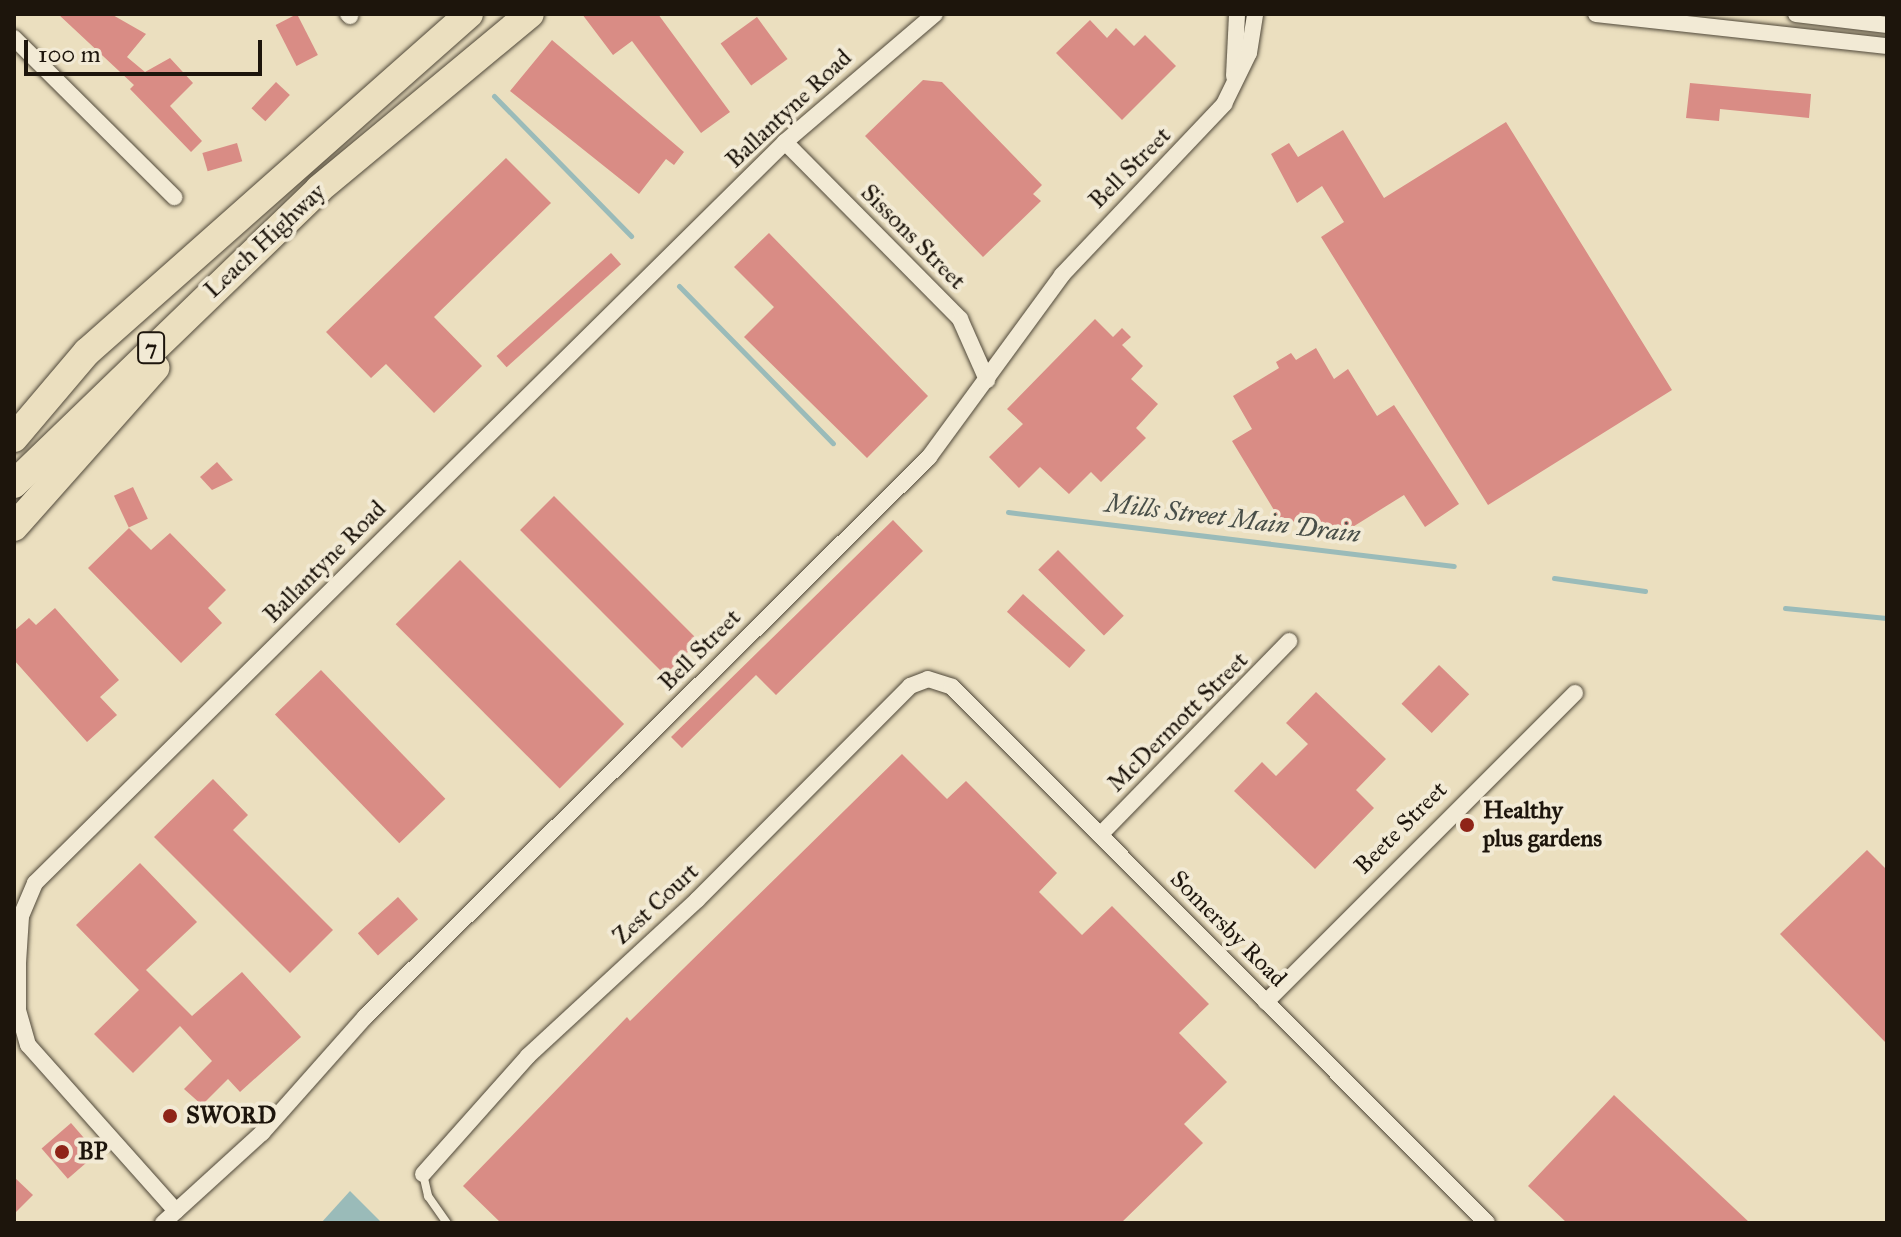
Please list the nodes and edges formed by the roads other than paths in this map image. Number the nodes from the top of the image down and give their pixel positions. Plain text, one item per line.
1 (469, 14) edge
2 (530, 14) edge
3 (935, 14) edge
4 (1237, 14) edge
5 (1255, 14) edge
6 (1596, 14) edge
7 (1796, 14) edge
8 (1887, 25) edge
9 (1887, 46) edge
10 (17, 47) edge
11 (1233, 89) junction
12 (785, 142) junction
13 (174, 197) dead end
14 (292, 215) junction
15 (87, 352) junction
16 (987, 380) junction
17 (14, 414) edge
18 (14, 438) edge
19 (14, 484) edge
20 (14, 527) edge
21 (1289, 641) dead end
22 (928, 679) joint
23 (1575, 693) dead end
24 (1100, 835) junction
25 (1266, 1002) junction
26 (423, 1174) joint
27 (165, 1218) edge
28 (447, 1223) edge
29 (1487, 1223) edge

1 - 15 highway, Leach Highway / 7
2 - 14 highway, Leach Highway / 7
3 - 12 street, Ballantyne Road
4 - 11 street
5 - 11 street, Bell Street
6 - 9 street
7 - 8 street
10 - 13 street
11 - 16 street, Bell Street
12 - 16 street, Sissons Street
12 - 27 street, Ballantyne Road
14 - 19 highway, Leach Highway / 7
14 - 20 highway
15 - 17 highway
15 - 18 highway, Leach Highway / 7
16 - 27 street, Bell Street
21 - 24 street, McDermott Street
22 - 24 street, Somersby Road
22 - 26 street, Zest Court
23 - 25 street, Beete Street
24 - 25 street, Somersby Road
25 - 29 street, Somersby Road
26 - 28 lane

